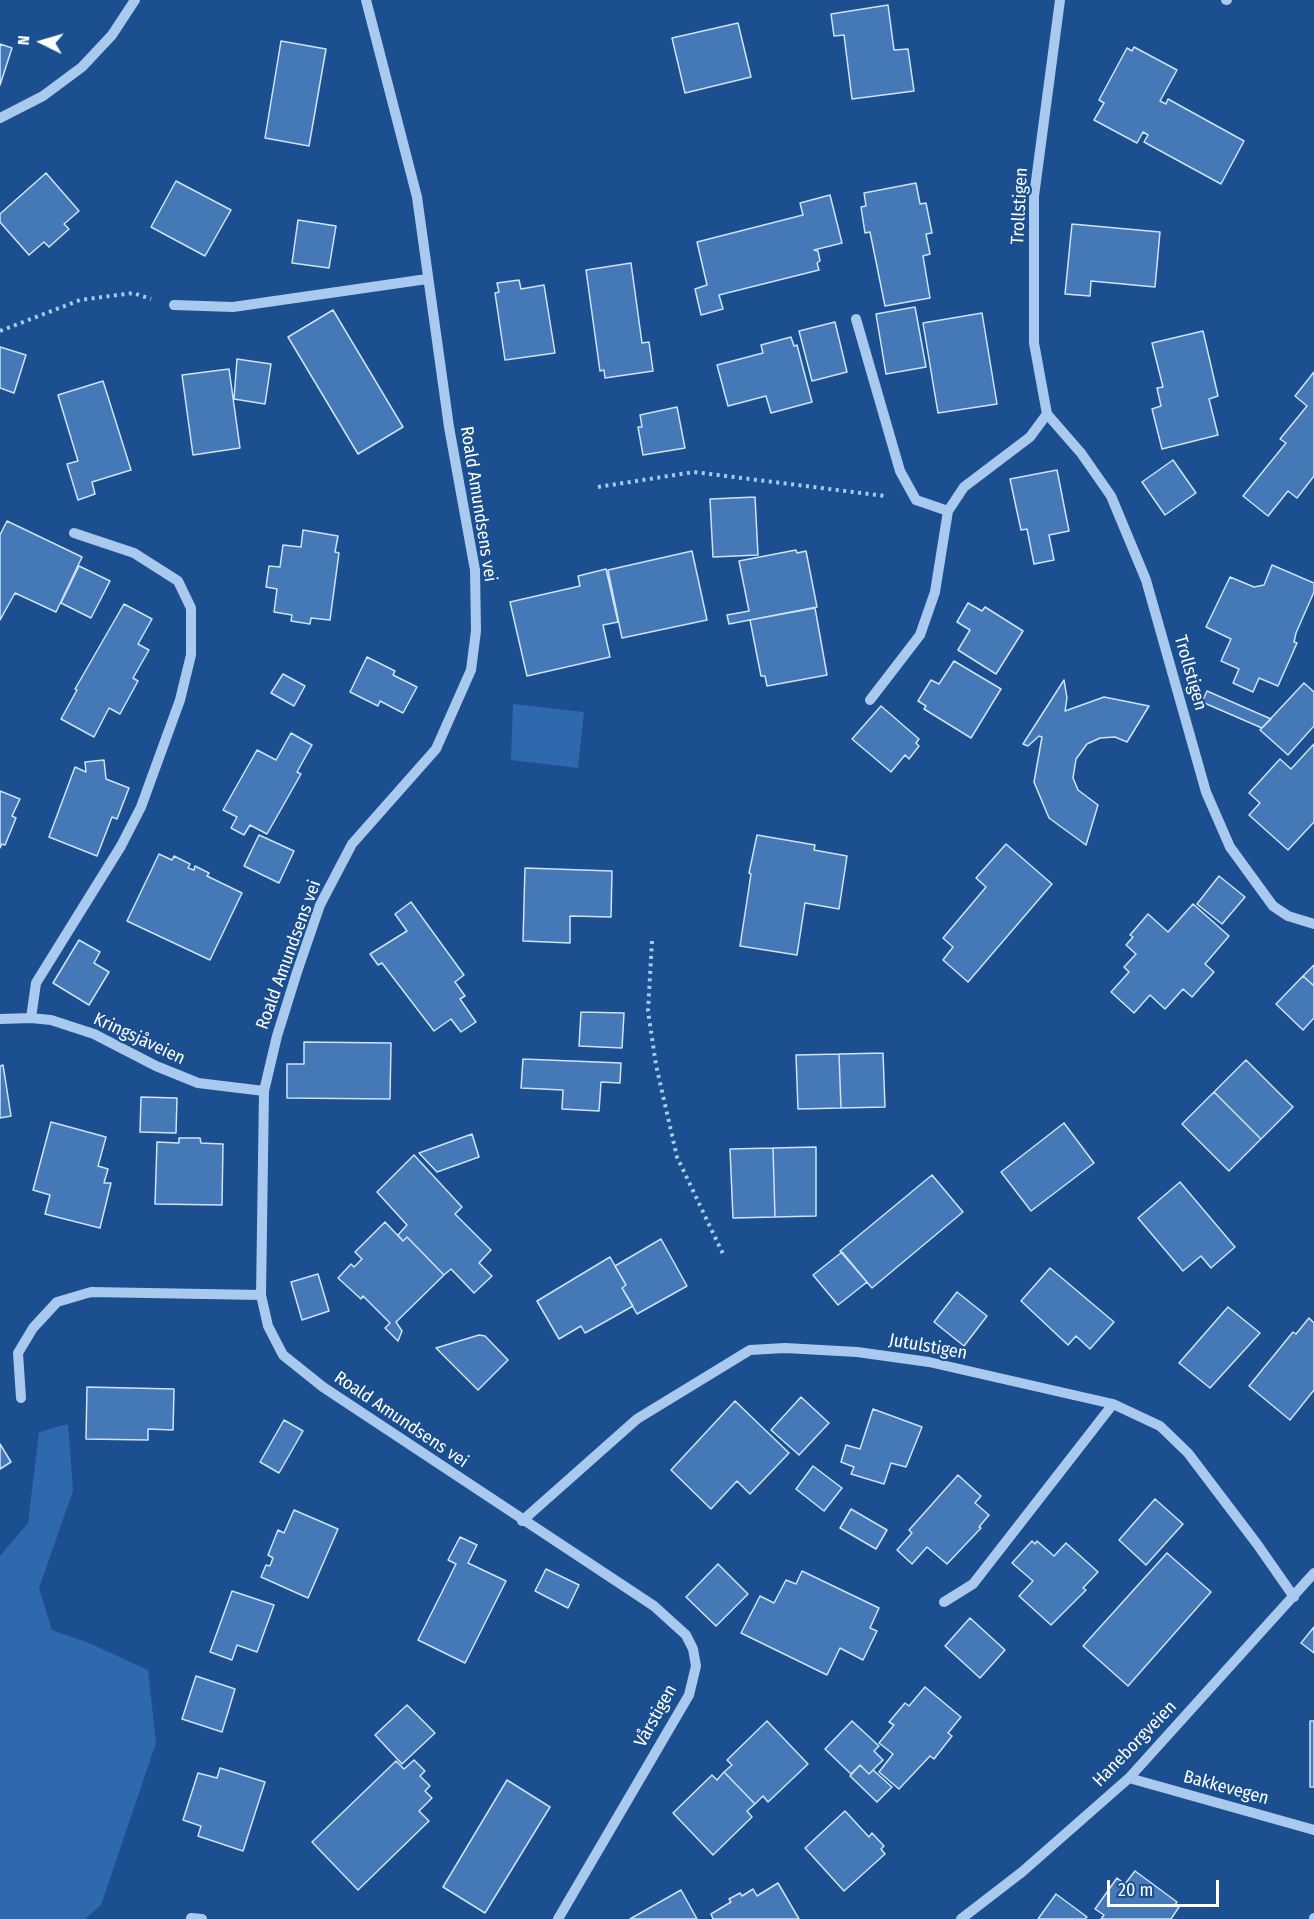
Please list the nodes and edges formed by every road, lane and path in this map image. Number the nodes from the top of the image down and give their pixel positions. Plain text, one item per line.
1 (135, 0) edge
2 (367, 0) edge
3 (1060, 0) edge
4 (0, 118) edge
5 (428, 279) junction
6 (174, 305) joint
7 (856, 319) dead end
8 (0, 330) edge
9 (1047, 414) junction
10 (598, 486) dead end
11 (916, 500) junction
12 (948, 512) junction
13 (74, 533) dead end
14 (870, 700) dead end
15 (1314, 924) edge
16 (652, 941) dead end
17 (31, 1018) junction
18 (0, 1019) edge
19 (264, 1091) junction
20 (724, 1256) dead end
21 (261, 1294) junction
22 (21, 1398) dead end
23 (1113, 1404) junction
24 (522, 1521) junction
25 (1314, 1573) edge
26 (1294, 1597) junction
27 (944, 1602) dead end
28 (1129, 1778) junction
29 (1314, 1830) edge
30 (191, 1918) edge
31 (202, 1919) edge
32 (558, 1919) edge
33 (961, 1919) edge

1 - 4 street
2 - 5 street, Roald Amundsens vei
3 - 9 street, Trollstigen
5 - 6 street
5 - 19 street, Roald Amundsens vei
6 - 8 path
7 - 11 street
9 - 12 street
9 - 15 street, Trollstigen
10 - 11 path
11 - 12 street
12 - 14 street
13 - 17 street
16 - 20 path
17 - 18 street, Kringsjåveien
17 - 19 street, Kringsjåveien
19 - 21 street, Roald Amundsens vei
21 - 22 street
21 - 24 street, Roald Amundsens vei
23 - 24 street, Jutulstigen
23 - 26 street, Jutulstigen
23 - 27 street
24 - 32 street, Vårstigen
25 - 26 street, Haneborgveien
26 - 28 street, Haneborgveien
28 - 29 street, Bakkevegen
28 - 33 street, Haneborgveien
30 - 31 street

